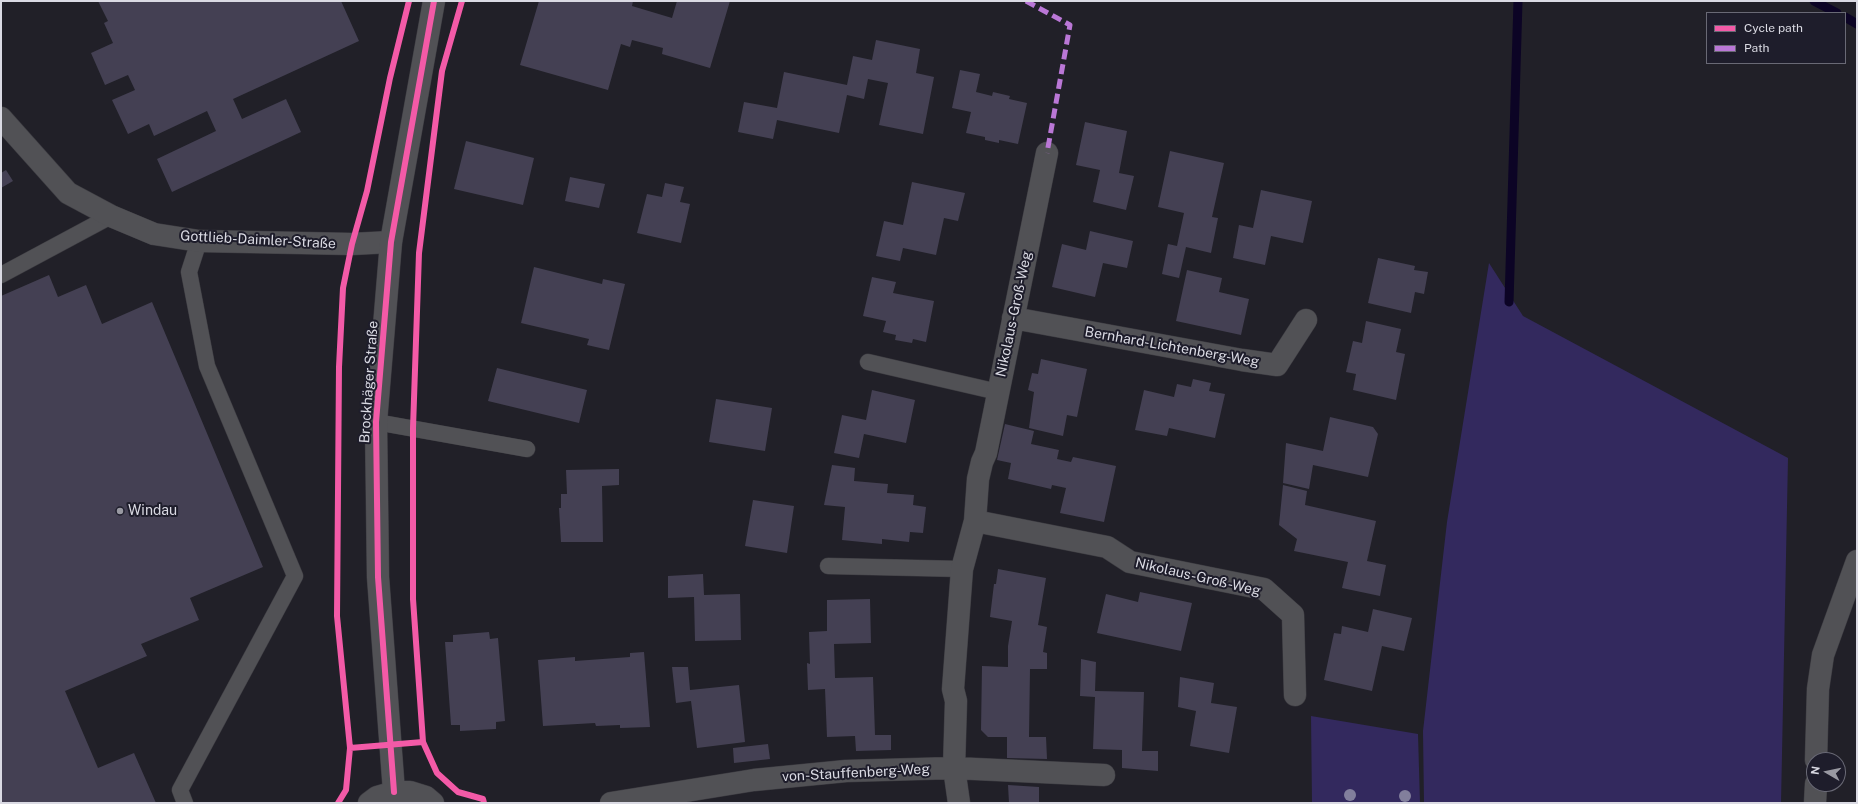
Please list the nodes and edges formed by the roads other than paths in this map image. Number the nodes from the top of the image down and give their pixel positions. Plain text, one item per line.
1 (434, 1) edge
2 (2, 121) edge
3 (1047, 153) dead end
4 (111, 216) junction
5 (199, 240) junction
6 (391, 242) junction
7 (1, 275) edge
8 (1013, 318) junction
9 (1306, 320) dead end
10 (868, 362) dead end
11 (998, 392) junction
12 (376, 422) junction
13 (527, 449) dead end
14 (975, 520) junction
15 (1857, 562) edge
16 (828, 566) dead end
17 (962, 569) junction
18 (1295, 695) dead end
19 (1816, 752) edge
20 (954, 768) junction
21 (1104, 775) dead end
22 (394, 792) junction
23 (1816, 792) edge
24 (185, 803) edge
25 (369, 803) edge
26 (433, 803) edge
27 (611, 803) edge
28 (959, 803) edge
29 (1815, 803) edge

1 - 6 street, Brockhäger Straße
2 - 4 street, Gottlieb-Daimler-Straße
3 - 8 street, Nikolaus-Groß-Weg
4 - 5 street, Gottlieb-Daimler-Straße
4 - 7 lane
5 - 6 street, Gottlieb-Daimler-Straße
5 - 24 lane
6 - 12 street, Brockhäger Straße
8 - 9 street, Bernhard-Lichtenberg-Weg
8 - 11 street, Nikolaus-Groß-Weg
10 - 11 lane
11 - 14 street, Nikolaus-Groß-Weg
12 - 13 lane
12 - 22 street, Brockhäger Straße
14 - 17 street, Nikolaus-Groß-Weg
14 - 18 street, Nikolaus-Groß-Weg
15 - 19 street
16 - 17 lane
17 - 20 street, Nikolaus-Groß-Weg
20 - 21 street, von-Stauffenberg-Weg
20 - 27 street, von-Stauffenberg-Weg
20 - 28 street, Nikolaus-Groß-Weg
22 - 25 street
22 - 26 street
23 - 29 street

